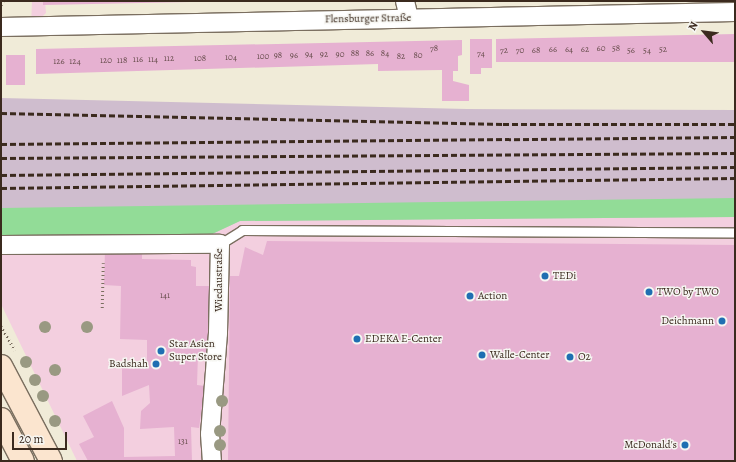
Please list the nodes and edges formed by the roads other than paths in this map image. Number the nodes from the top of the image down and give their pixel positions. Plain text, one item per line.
1 (650, 7) edge
2 (532, 8) edge
3 (407, 10) edge
4 (735, 12) edge
5 (1, 28) edge
6 (735, 233) edge
7 (220, 244) junction
8 (7, 245) edge
9 (1, 366) edge
10 (1, 419) edge
11 (22, 461) edge
12 (51, 461) edge
13 (212, 461) edge

1 - 2 street, Flensburger Straße
1 - 4 street, Flensburger Straße
2 - 3 street, Flensburger Straße
3 - 5 street, Flensburger Straße
6 - 7 lane
7 - 8 street, Wiedaustraße
7 - 13 street, Wiedaustraße
9 - 12 main road
10 - 11 main road

